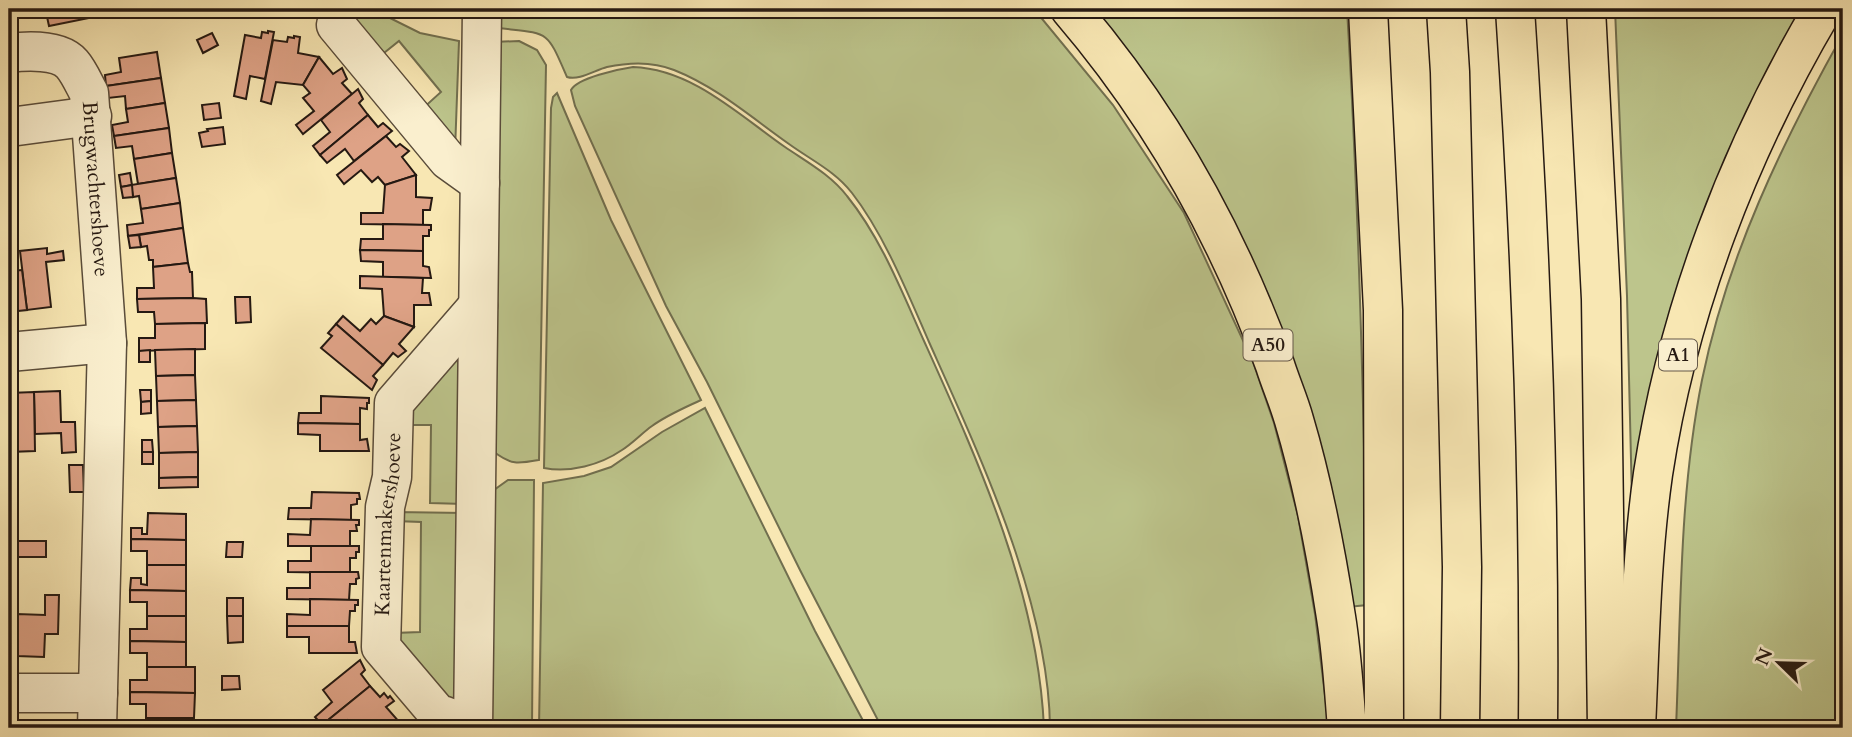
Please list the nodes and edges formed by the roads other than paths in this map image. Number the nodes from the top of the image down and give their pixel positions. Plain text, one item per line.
1 (482, 9) edge
2 (1070, 9) edge
3 (1368, 9) edge
4 (1446, 9) edge
5 (1515, 9) edge
6 (1586, 9) edge
7 (1823, 9) edge
8 (336, 25) dead end
9 (9, 53) edge
10 (92, 116) junction
11 (10, 127) edge
12 (480, 183) junction
13 (478, 306) junction
14 (107, 343) junction
15 (9, 352) edge
16 (9, 692) edge
17 (98, 710) edge
18 (473, 727) edge
19 (1347, 728) edge
20 (1384, 728) edge
21 (1460, 728) edge
22 (1538, 728) edge
23 (1607, 728) edge
24 (1636, 728) edge

1 - 12 street, Kaartenmakershoeve
2 - 19 highway, A50
3 - 20 highway
4 - 21 highway
5 - 22 highway
6 - 23 highway
7 - 24 highway, A1
8 - 12 street
9 - 10 street, Brugwachtershoeve
10 - 11 street
10 - 14 street, Brugwachtershoeve
12 - 13 street, Kaartenmakershoeve
13 - 18 street, Kaartenmakershoeve
13 - 18 street, Kaartenmakershoeve
14 - 15 street
14 - 17 street, Brugwachtershoeve
16 - 17 street, Brugwachtershoeve

